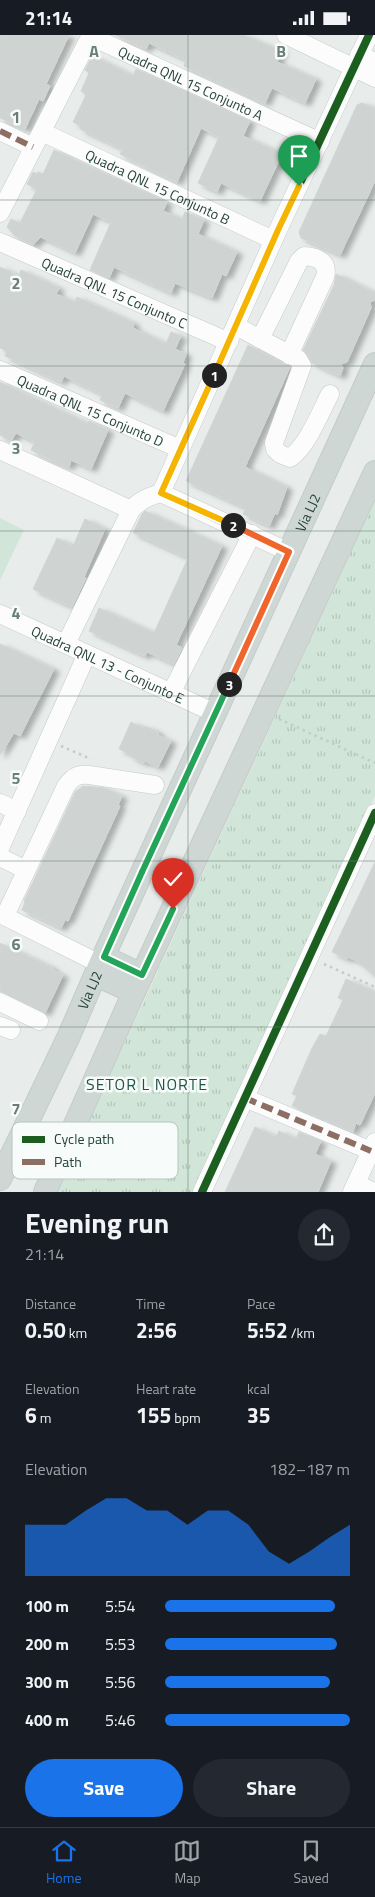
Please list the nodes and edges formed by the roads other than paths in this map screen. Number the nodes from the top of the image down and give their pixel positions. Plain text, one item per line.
1 (286, 35) edge
2 (369, 35) edge
3 (91, 36) edge
4 (363, 61) edge
5 (375, 78) edge
6 (0, 131) edge
7 (38, 139) junction
8 (320, 142) junction
9 (0, 213) edge
10 (273, 240) junction
11 (0, 242) edge
12 (233, 334) junction
13 (260, 339) junction
14 (289, 355) junction
15 (375, 364) edge
16 (0, 370) edge
17 (330, 394) dead end
18 (180, 449) junction
19 (0, 450) edge
20 (375, 472) edge
21 (161, 493) junction
22 (131, 510) junction
23 (252, 534) junction
24 (289, 552) junction
25 (0, 614) edge
26 (66, 644) junction
27 (87, 654) junction
28 (171, 693) junction
29 (215, 713) junction
30 (155, 785) dead end
31 (0, 803) edge
32 (17, 811) junction
33 (375, 813) edge
34 (0, 847) edge
35 (0, 857) edge
36 (26, 870) junction
37 (3, 915) edge
38 (100, 965) junction
39 (138, 983) junction
40 (0, 1002) edge
41 (39, 1021) dead end
42 (245, 1097) junction
43 (27, 1122) edge
44 (75, 1122) edge
45 (373, 1147) edge
46 (12, 1154) edge
47 (0, 1179) edge
48 (50, 1179) edge
49 (354, 1188) edge
50 (44, 1192) edge
51 (202, 1192) edge
52 (374, 1192) edge

1 - 4 street
2 - 4 street
3 - 7 street
3 - 8 street, Quadra QNL 15 Conjunto A
4 - 5 street
4 - 8 street
6 - 7 street, Quadra QNL 15 Conjunto B
7 - 9 street
7 - 10 street, Quadra QNL 15 Conjunto B
8 - 10 street
10 - 12 street
11 - 12 street, Quadra QNL 15 Conjunto C
12 - 13 street, Quadra QNL 15 Conjunto C
12 - 18 street
13 - 14 street, Quadra QNL 15 Conjunto C
13 - 14 street
14 - 17 street
15 - 24 main road, Via LJ2
16 - 18 street, Quadra QNL 15 Conjunto D
18 - 21 street
19 - 22 street
20 - 39 main road
21 - 22 street
21 - 23 street
22 - 26 street
23 - 24 street
23 - 28 street
24 - 29 main road, Via LJ2
25 - 26 street, Quadra QNL 13 - Conjunto E
26 - 27 street, Quadra QNL 13 - Conjunto E
27 - 28 street, Quadra QNL 13 - Conjunto E
27 - 32 street
28 - 29 street, Quadra QNL 13 - Conjunto E
29 - 38 main road, Via LJ2
30 - 36 street
31 - 32 street
32 - 34 street
33 - 42 street
35 - 36 street
36 - 37 street
37 - 38 street
38 - 39 main road
38 - 43 main road, Via LJ2
39 - 44 main road
40 - 41 street
42 - 45 street
42 - 51 street
45 - 49 street
46 - 47 main road, Via LJ2
48 - 50 main road
49 - 52 street

